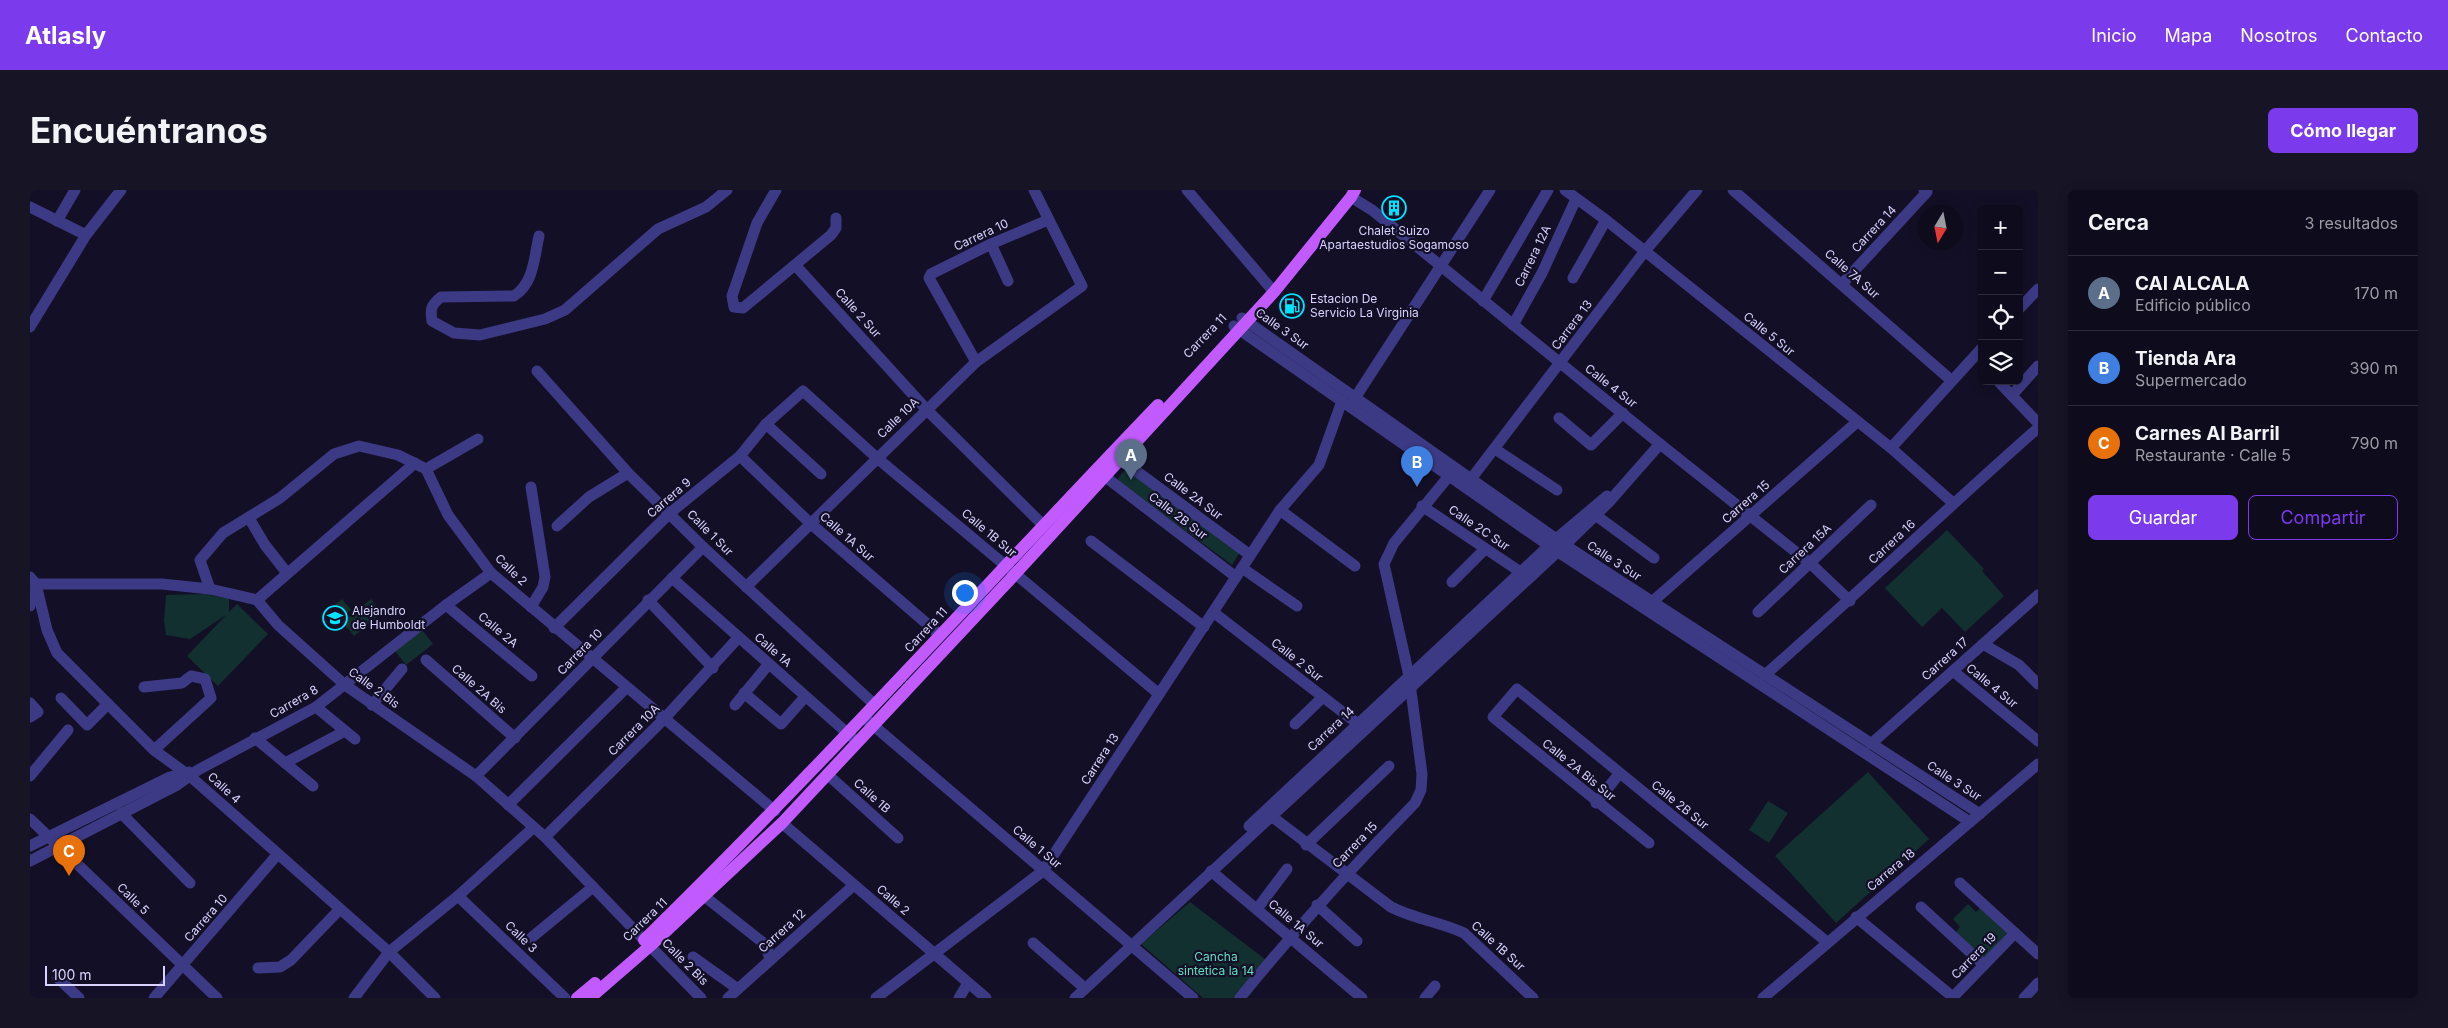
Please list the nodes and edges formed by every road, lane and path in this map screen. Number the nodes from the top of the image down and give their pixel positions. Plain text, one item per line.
1 (75, 190) edge
2 (121, 190) edge
3 (727, 190) edge
4 (776, 190) edge
5 (1034, 190) edge
6 (1187, 190) edge
7 (1490, 190) edge
8 (1548, 190) edge
9 (1565, 190) edge
10 (1697, 190) edge
11 (1926, 191) edge
12 (1740, 192) edge
13 (1353, 194) edge
14 (1576, 199) junction
15 (30, 207) edge
16 (836, 218) dead end
17 (1048, 220) junction
18 (1606, 220) junction
19 (57, 221) junction
20 (86, 235) junction
21 (539, 236) dead end
22 (991, 244) junction
23 (1644, 251) junction
24 (796, 266) junction
25 (1442, 266) junction
26 (1572, 278) dead end
27 (1008, 281) dead end
28 (1842, 284) junction
29 (2038, 289) edge
30 (1271, 290) junction
31 (1484, 301) junction
32 (2033, 301) edge
33 (1240, 324) junction
34 (1513, 325) junction
35 (30, 327) edge
36 (1978, 361) edge
37 (976, 362) junction
38 (1560, 364) junction
39 (2038, 366) edge
40 (537, 371) dead end
41 (1952, 381) junction
42 (2002, 385) edge
43 (803, 391) joint
44 (2012, 395) junction
45 (1355, 398) junction
46 (1342, 401) junction
47 (927, 410) junction
48 (1623, 412) junction
49 (1559, 418) dead end
50 (1857, 422) junction
51 (2038, 423) edge
52 (766, 424) junction
53 (2038, 428) edge
54 (478, 439) dead end
55 (1660, 444) junction
56 (1891, 448) junction
57 (1495, 449) junction
58 (740, 456) junction
59 (877, 458) junction
60 (1120, 458) junction
61 (415, 463) junction
62 (426, 468) junction
63 (628, 473) junction
64 (1100, 473) junction
65 (821, 474) dead end
66 (1449, 476) junction
67 (1471, 479) junction
68 (532, 488) dead end
69 (1557, 490) dead end
70 (1953, 503) junction
71 (1422, 506) junction
72 (1871, 506) dead end
73 (1280, 510) junction
74 (670, 513) junction
75 (1592, 513) junction
76 (1750, 517) junction
77 (249, 518) junction
78 (810, 523) junction
79 (1043, 525) junction
80 (558, 526) dead end
81 (1091, 541) dead end
82 (1557, 545) junction
83 (703, 547) junction
84 (1485, 549) junction
85 (1250, 555) junction
86 (1654, 558) dead end
87 (1811, 564) junction
88 (1005, 565) junction
89 (1355, 566) dead end
90 (1239, 572) junction
91 (288, 573) junction
92 (491, 573) junction
93 (1522, 573) junction
94 (1016, 574) junction
95 (672, 578) junction
96 (33, 580) edge
97 (1452, 582) dead end
98 (746, 587) junction
99 (210, 589) junction
100 (2038, 595) edge
101 (256, 600) junction
102 (648, 600) junction
103 (1850, 601) junction
104 (1652, 602) junction
105 (446, 605) junction
106 (30, 606) edge
107 (1297, 606) dead end
108 (531, 607) junction
109 (1213, 612) junction
110 (1758, 612) dead end
111 (1204, 626) junction
112 (554, 628) junction
113 (940, 635) junction
114 (738, 638) junction
115 (1983, 644) junction
116 (592, 659) junction
117 (426, 660) dead end
118 (768, 665) junction
119 (712, 668) junction
120 (402, 669) dead end
121 (1953, 671) junction
122 (1765, 675) junction
123 (532, 676) dead end
124 (1410, 682) junction
125 (2038, 684) edge
126 (345, 685) junction
127 (144, 687) dead end
128 (626, 688) junction
129 (1517, 689) joint
130 (744, 694) junction
131 (1159, 694) junction
132 (1785, 694) junction
133 (804, 697) junction
134 (1323, 697) junction
135 (61, 698) dead end
136 (30, 703) edge
137 (108, 704) junction
138 (372, 705) junction
139 (735, 705) dead end
140 (875, 705) junction
141 (316, 707) junction
142 (30, 717) edge
143 (664, 720) junction
144 (868, 721) junction
145 (1295, 724) dead end
146 (1361, 726) junction
147 (68, 730) dead end
148 (345, 731) junction
149 (255, 738) junction
150 (515, 738) junction
151 (852, 738) junction
152 (355, 739) dead end
153 (2038, 741) edge
154 (1871, 744) junction
155 (154, 750) junction
156 (285, 762) junction
157 (2038, 764) edge
158 (1390, 766) dead end
159 (191, 773) junction
160 (827, 774) junction
161 (1619, 774) junction
162 (30, 776) edge
163 (476, 776) junction
164 (313, 786) dead end
165 (1596, 803) junction
166 (508, 805) junction
167 (775, 811) junction
168 (121, 812) junction
169 (1268, 814) junction
170 (1980, 814) junction
171 (30, 819) edge
172 (1970, 822) junction
173 (782, 823) junction
174 (533, 828) junction
175 (48, 836) junction
176 (545, 838) junction
177 (898, 838) dead end
178 (1649, 843) dead end
179 (1306, 845) junction
180 (30, 846) edge
181 (58, 846) junction
182 (277, 855) junction
183 (30, 861) edge
184 (1287, 869) dead end
185 (1044, 871) junction
186 (1211, 871) junction
187 (1345, 874) junction
188 (190, 883) dead end
189 (1960, 883) dead end
190 (854, 885) junction
191 (593, 887) junction
192 (458, 896) junction
193 (704, 896) junction
194 (1178, 898) junction
195 (1317, 905) junction
196 (1921, 907) dead end
197 (340, 909) junction
198 (1257, 909) junction
199 (1856, 918) junction
200 (2015, 933) junction
201 (1290, 936) junction
202 (531, 938) dead end
203 (1357, 941) dead end
204 (1827, 942) junction
205 (647, 943) junction
206 (1033, 943) dead end
207 (1129, 944) junction
208 (389, 952) junction
209 (934, 954) junction
210 (2038, 954) edge
211 (693, 957) dead end
212 (770, 960) junction
213 (1984, 965) junction
214 (183, 966) junction
215 (258, 968) dead end
216 (58, 978) dead end
217 (968, 983) junction
218 (2038, 983) edge
219 (1080, 984) junction
220 (1435, 986) dead end
221 (738, 989) junction
222 (79, 998) edge
223 (154, 998) edge
224 (216, 998) edge
225 (354, 998) edge
226 (435, 998) edge
227 (565, 998) edge
228 (577, 998) edge
229 (590, 998) edge
230 (701, 998) edge
231 (728, 998) edge
232 (876, 998) edge
233 (959, 998) edge
234 (986, 998) edge
235 (1065, 998) edge
236 (1074, 998) edge
237 (1192, 998) edge
238 (1240, 998) edge
239 (1362, 998) edge
240 (1425, 998) edge
241 (1533, 998) edge
242 (1763, 998) edge
243 (1953, 998) edge
244 (2024, 998) edge

1 - 19 street
2 - 20 street
3 - 21 street
4 - 24 street
5 - 17 street
6 - 30 street
7 - 25 street
8 - 31 street
9 - 14 street, Calle 5 Sur
10 - 23 street, Carrera 13
11 - 28 street, Carrera 14
12 - 28 street, Calle 7A Sur
13 - 25 street, Calle 4 Sur
13 - 30 main road, Carrera 11
14 - 18 street, Calle 5 Sur
14 - 34 street, Carrera 12A
15 - 19 street
16 - 24 street
17 - 22 street, Carrera 10
17 - 37 street, Calle 10A
18 - 23 street, Calle 5 Sur
18 - 26 street
19 - 20 street
20 - 35 street
22 - 27 street
22 - 37 street, Carrera 10
23 - 38 street, Carrera 13
23 - 50 street, Calle 5 Sur
24 - 47 street, Calle 2 Sur
25 - 31 street, Calle 4 Sur
25 - 45 street
28 - 41 street, Calle 7A Sur
29 - 32 street
30 - 33 main road, Carrera 11
31 - 34 street, Calle 4 Sur
33 - 45 street, Calle 3 Sur
33 - 46 street, Calle 3 Sur
33 - 60 main road, Carrera 11
33 - 64 main road, Carrera 11
34 - 38 street, Calle 4 Sur
36 - 41 street
37 - 47 street, Calle 10A
38 - 48 street, Calle 4 Sur
38 - 57 street, Carrera 13
39 - 44 street
40 - 63 street, Calle 1 Sur
41 - 56 street
42 - 44 street
43 - 52 street, Carrera 9
43 - 59 street, Calle 1B Sur
44 - 51 street
45 - 67 street, Calle 3 Sur
46 - 66 street, Calle 3 Sur
46 - 73 street, Carrera 13
47 - 59 street, Calle 10A
47 - 79 street, Calle 2 Sur
48 - 49 street
48 - 55 street, Calle 4 Sur
50 - 56 street, Calle 5 Sur
50 - 76 street, Carrera 15
52 - 58 street, Carrera 9
52 - 65 street
53 - 70 street, Carrera 16
54 - 62 street
55 - 75 street, Carrera 14
55 - 76 street, Calle 4 Sur
56 - 70 street, Calle 5 Sur
57 - 67 street, Carrera 13
57 - 69 street
58 - 74 street, Carrera 9
58 - 78 street, Calle 1A Sur
59 - 78 street, Calle 10A
59 - 88 street, Calle 1B Sur
60 - 64 main road, Carrera 11
60 - 85 street, Calle 2A Sur
61 - 62 street
61 - 77 street
61 - 91 street
62 - 92 street, Calle 2
63 - 74 street, Calle 1 Sur
63 - 80 street
64 - 79 main road, Carrera 11
64 - 90 street, Calle 2B Sur
64 - 94 main road, Carrera 11
66 - 71 street, Carrera 15
66 - 82 street, Calle 3 Sur
67 - 82 street, Calle 3 Sur
68 - 108 street
70 - 103 street, Carrera 16
71 - 84 street, Calle 2C Sur
71 - 124 street, Carrera 15
72 - 87 street, Carrera 15A
73 - 85 street, Carrera 13
73 - 89 street
74 - 83 street, Calle 1 Sur
74 - 112 street, Carrera 9
75 - 82 street, Carrera 14
75 - 86 street
76 - 87 street, Calle 4 Sur
76 - 104 street, Carrera 15
77 - 91 street
77 - 99 street
78 - 98 street, Calle 10A
78 - 113 street, Calle 1A Sur
79 - 88 main road, Carrera 11
81 - 111 street
82 - 93 street, Carrera 14
82 - 104 street, Calle 3 Sur
82 - 124 street, Carrera 14
82 - 132 street, Calle 3 Sur
83 - 95 street, Carrera 10
83 - 98 street, Calle 1 Sur
84 - 93 street, Calle 2C Sur
84 - 97 street
85 - 90 street, Carrera 13
87 - 103 street, Calle 4 Sur
87 - 110 street, Carrera 15A
88 - 94 street, Calle 1B Sur
88 - 113 main road, Carrera 11
90 - 107 street, Calle 2B Sur
90 - 109 street, Carrera 13
91 - 101 street
92 - 105 street, Carrera 8
92 - 108 street, Calle 2
93 - 124 street, Carrera 14
94 - 131 street, Calle 1B Sur
94 - 144 main road, Carrera 11
95 - 102 street, Carrera 10
95 - 114 street, Calle 1A
96 - 99 street
96 - 106 street
96 - 137 street, Calle 4
98 - 140 street, Calle 1 Sur
99 - 101 street
100 - 115 street, Carrera 17
101 - 126 street, Calle 2 Bis
102 - 116 street, Carrera 10
102 - 119 street
103 - 122 street, Carrera 16
104 - 122 street, Calle 3 Sur
105 - 123 street, Calle 2A
105 - 126 street, Carrera 8
108 - 112 street, Calle 2
109 - 111 street, Carrera 13
109 - 134 street, Calle 2 Sur
111 - 131 street, Carrera 13
112 - 116 street, Calle 2
113 - 140 main road, Carrera 11
114 - 118 street, Calle 1A
114 - 119 street, Carrera 10A
115 - 121 street, Carrera 17
115 - 125 street
116 - 128 street, Calle 2
116 - 150 street, Carrera 10
117 - 150 street, Calle 2A Bis
118 - 130 street
118 - 133 street, Calle 1A
119 - 143 street, Carrera 10A
120 - 138 street
121 - 153 street, Calle 4 Sur
121 - 154 street, Carrera 17
122 - 132 street, Calle 3 Sur
124 - 146 street, Carrera 14
124 - 187 street, Carrera 15
126 - 138 street, Calle 2 Bis
126 - 141 street, Carrera 8
127 - 155 street
128 - 143 street, Calle 2
128 - 166 street
129 - 161 street, Calle 2B Sur
129 - 165 street, Calle 2A Bis Sur
130 - 133 street
130 - 139 street
131 - 185 street, Carrera 13
132 - 154 street, Calle 3 Sur
132 - 172 street, Calle 3 Sur
133 - 151 street, Calle 1A
134 - 145 street
134 - 146 street, Calle 2 Sur
135 - 137 street
136 - 142 street
137 - 155 street, Calle 4
138 - 163 street, Calle 2 Bis
140 - 144 main road, Carrera 11
141 - 148 street
141 - 149 street, Carrera 8
143 - 167 street, Calle 2
143 - 176 street, Carrera 10A
144 - 151 main road, Carrera 11
144 - 185 street, Calle 1 Sur
146 - 169 street, Carrera 14
147 - 162 street
148 - 152 street
148 - 156 street
149 - 156 street
149 - 159 street, Carrera 8
150 - 163 street, Carrera 10
151 - 160 main road, Carrera 11
151 - 167 main road, Carrera 11
154 - 170 street, Calle 3 Sur
155 - 159 street, Calle 4
156 - 164 street
157 - 170 street, Carrera 18
158 - 179 street
159 - 168 street, Carrera 8
159 - 175 street, Carrera 8
159 - 182 street, Calle 4
160 - 173 main road, Carrera 11
160 - 177 street, Calle 1B
161 - 165 street
161 - 204 street, Calle 2B Sur
163 - 166 street, Calle 2 Bis
165 - 178 street, Calle 2A Bis Sur
166 - 174 street, Calle 2 Bis
167 - 205 main road, Carrera 11
168 - 181 street, Carrera 8
168 - 188 street
169 - 179 street, Calle 1B Sur
169 - 186 street, Carrera 14
169 - 194 street, Carrera 14
170 - 172 street, Carrera 18
171 - 175 street, Calle 5
172 - 199 street, Carrera 18
173 - 190 street, Calle 2
173 - 193 main road, Carrera 11
174 - 176 street, Calle 2 Bis
174 - 192 street
175 - 180 street, Carrera 8
175 - 181 street, Calle 5
176 - 191 street, Calle 2 Bis
179 - 187 street, Calle 1B Sur
181 - 183 street, Carrera 8
181 - 214 street, Calle 5
182 - 197 street, Calle 4
182 - 214 street, Carrera 10
184 - 198 street
185 - 207 street, Calle 1 Sur
185 - 209 street, Carrera 13
186 - 194 street, Carrera 14
186 - 198 street, Calle 1A Sur
187 - 195 street, Carrera 15
187 - 241 street, Calle 1B Sur
189 - 200 street
190 - 209 street, Calle 2
190 - 212 street, Carrera 12
191 - 202 street
191 - 205 street, Calle 2 Bis
192 - 208 street
192 - 227 street, Calle 3
193 - 205 main road, Carrera 11
193 - 212 street
194 - 207 street, Carrera 14
195 - 201 street, Carrera 15
195 - 203 street
196 - 213 street
197 - 208 street, Calle 4
197 - 215 street
198 - 201 street, Calle 1A Sur
199 - 204 street, Carrera 18
199 - 243 street
200 - 210 street
200 - 213 street, Carrera 19
201 - 238 street, Carrera 15
201 - 239 street, Calle 1A Sur
204 - 242 street, Carrera 18
205 - 228 main road, Carrera 11
205 - 229 main road, Carrera 11
205 - 230 street, Calle 2 Bis
206 - 219 street
207 - 219 street, Carrera 14
207 - 236 street, Carrera 14
207 - 237 street, Calle 1 Sur
208 - 225 street
208 - 226 street, Calle 4
209 - 217 street, Calle 2
209 - 232 street, Carrera 13
211 - 221 street
212 - 221 street, Carrera 12
213 - 243 street, Carrera 19
214 - 223 street, Carrera 10
214 - 224 street, Calle 5
216 - 222 street
217 - 233 street
217 - 234 street, Calle 2
218 - 244 street
219 - 235 street, Carrera 14
220 - 240 street
221 - 231 street, Carrera 12

